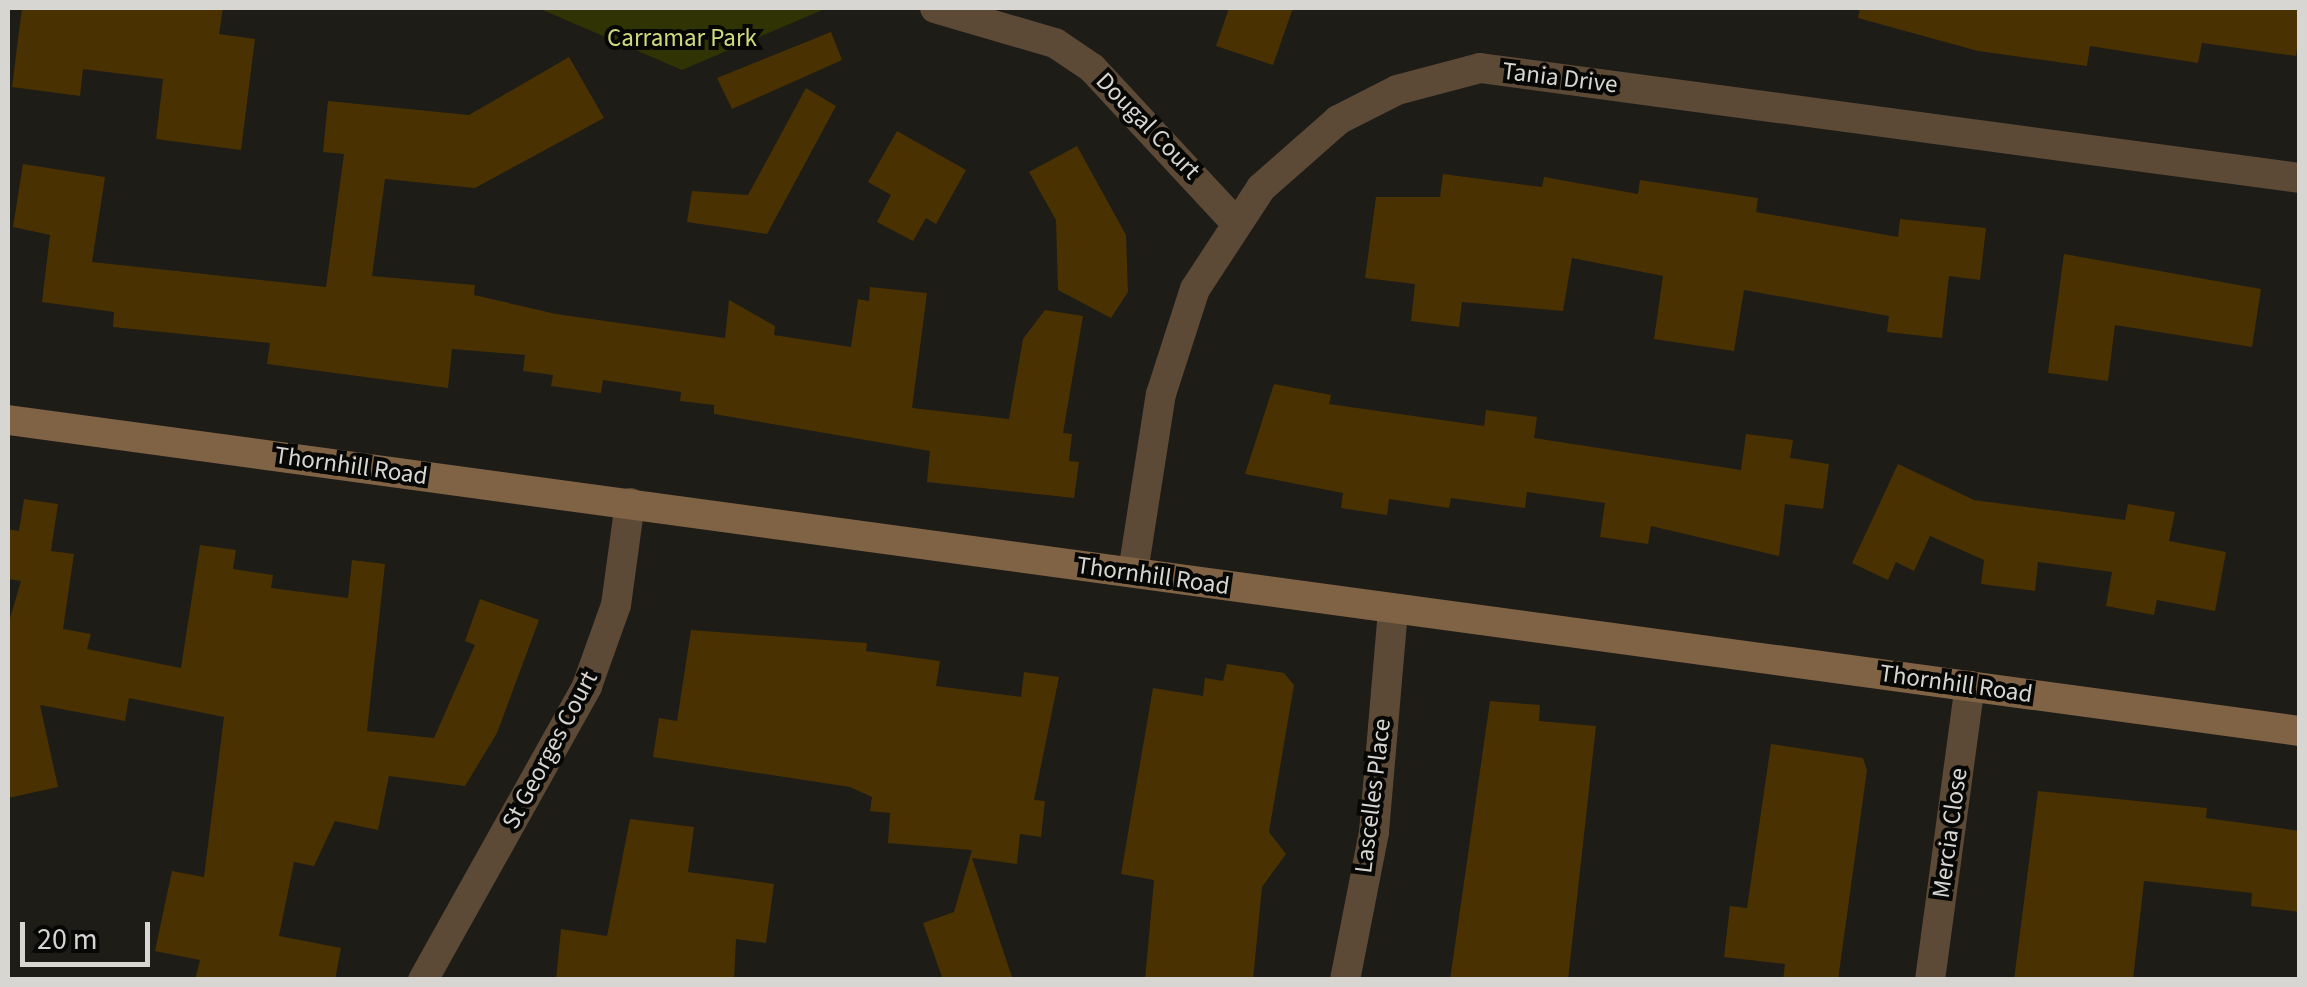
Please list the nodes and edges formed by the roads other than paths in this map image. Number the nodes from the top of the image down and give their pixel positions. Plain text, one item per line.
1 (935, 8) edge
2 (2300, 178) edge
3 (1236, 222) junction
4 (8, 420) edge
5 (630, 503) junction
6 (1133, 572) junction
7 (1393, 611) junction
8 (1970, 686) junction
9 (2300, 731) edge
10 (423, 980) edge
11 (1345, 980) edge
12 (1930, 980) edge

1 - 3 street, Dougal Court
2 - 3 street, Tania Drive
3 - 6 street, Tania Drive
4 - 5 street, Thornhill Road
5 - 6 street, Thornhill Road
5 - 10 street, St Georges Court
6 - 7 street, Thornhill Road
7 - 8 street, Thornhill Road
7 - 11 street, Lascelles Place
8 - 9 street, Thornhill Road
8 - 12 street, Mercia Close

